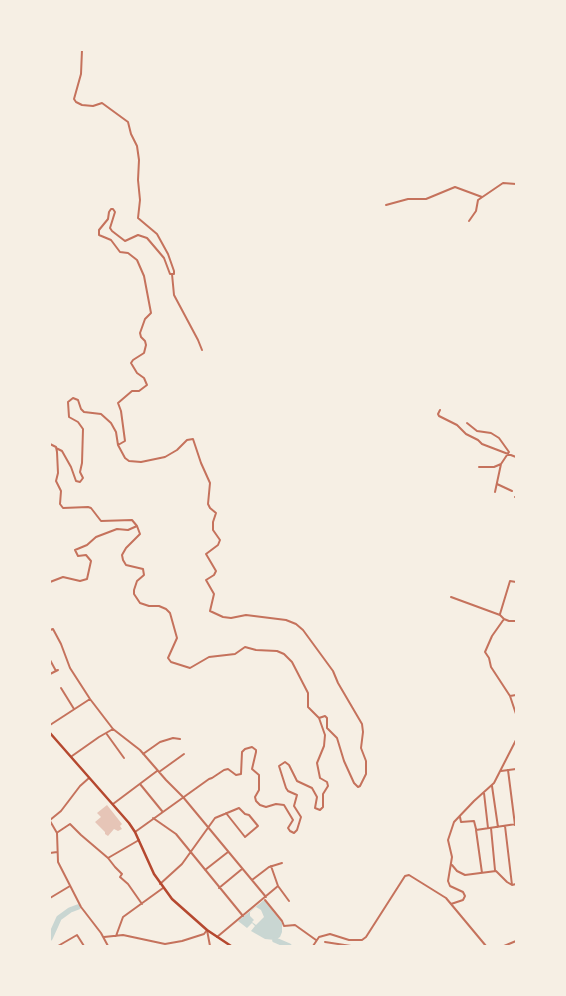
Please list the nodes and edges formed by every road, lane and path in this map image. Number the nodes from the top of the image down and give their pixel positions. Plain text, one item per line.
1 (82, 50) edge
2 (516, 184) edge
3 (482, 197) junction
4 (386, 205) dead end
5 (469, 221) dead end
6 (172, 274) junction
7 (202, 350) dead end
8 (440, 410) dead end
9 (467, 423) dead end
10 (50, 444) edge
11 (118, 446) junction
12 (56, 448) junction
13 (508, 454) junction
14 (516, 457) edge
15 (501, 464) junction
16 (479, 467) dead end
17 (497, 484) junction
18 (512, 491) dead end
19 (495, 492) dead end
20 (137, 526) junction
21 (50, 582) edge
22 (516, 582) edge
23 (451, 597) dead end
24 (500, 615) junction
25 (504, 619) junction
26 (516, 622) edge
27 (50, 630) edge
28 (50, 660) edge
29 (50, 674) edge
30 (61, 688) dead end
31 (516, 695) edge
32 (510, 696) junction
33 (90, 699) junction
34 (74, 709) junction
35 (516, 714) edge
36 (319, 718) junction
37 (50, 725) edge
38 (114, 729) junction
39 (50, 733) edge
40 (106, 733) junction
41 (180, 739) dead end
42 (516, 740) edge
43 (143, 754) junction
44 (184, 754) dead end
45 (70, 758) junction
46 (124, 758) dead end
47 (516, 769) edge
48 (508, 770) junction
49 (158, 771) junction
50 (500, 771) junction
51 (89, 778) junction
52 (140, 784) junction
53 (492, 786) junction
54 (484, 793) junction
55 (183, 797) junction
56 (113, 804) junction
57 (162, 811) junction
58 (226, 813) junction
59 (460, 817) junction
60 (153, 818) junction
61 (50, 822) edge
62 (516, 824) edge
63 (505, 826) junction
64 (498, 827) junction
65 (208, 828) junction
66 (489, 828) junction
67 (476, 830) junction
68 (136, 832) junction
69 (57, 833) junction
70 (139, 840) junction
71 (58, 851) junction
72 (228, 852) junction
73 (50, 853) edge
74 (190, 853) junction
75 (108, 858) junction
76 (282, 863) dead end
77 (452, 865) junction
78 (271, 866) junction
79 (242, 869) junction
80 (205, 870) junction
81 (496, 871) junction
82 (482, 873) junction
83 (252, 880) junction
84 (160, 884) junction
85 (512, 884) junction
86 (516, 884) edge
87 (70, 886) junction
88 (278, 886) junction
89 (163, 888) junction
90 (219, 888) junction
91 (50, 898) edge
92 (265, 898) junction
93 (290, 901) dead end
94 (142, 904) junction
95 (451, 904) junction
96 (242, 916) junction
97 (207, 930) junction
98 (116, 936) junction
99 (104, 937) junction
100 (217, 937) junction
101 (316, 940) junction
102 (325, 942) dead end
103 (516, 942) edge
104 (158, 945) edge
105 (60, 946) edge
106 (84, 946) edge
107 (108, 946) edge
108 (210, 946) edge
109 (231, 946) edge
110 (313, 946) edge
111 (351, 946) edge
112 (486, 946) edge
113 (504, 946) edge

1 - 6 street
2 - 3 street
3 - 4 street
3 - 5 street
6 - 7 street
6 - 11 street
8 - 13 street
9 - 13 street
10 - 12 street
11 - 12 street
11 - 36 street
12 - 20 street
13 - 14 street
13 - 15 street
15 - 16 street
15 - 17 street
17 - 18 street
17 - 19 street
20 - 21 street
20 - 36 street
22 - 24 street
23 - 24 street
24 - 25 street
25 - 26 street
25 - 32 street
27 - 33 street
28 - 29 street
30 - 34 street
31 - 32 street
32 - 35 street
33 - 34 street
33 - 38 street
34 - 37 street
36 - 55 street
38 - 40 street
38 - 43 street
39 - 45 main road
40 - 45 street
40 - 46 street
41 - 43 street
42 - 50 street
43 - 49 street
44 - 49 street
45 - 51 main road
47 - 48 street
48 - 50 street
48 - 62 street
49 - 52 street
49 - 55 street
50 - 53 street
51 - 56 main road
51 - 61 street
52 - 56 street
52 - 57 street
53 - 54 street
53 - 64 street
54 - 59 street
54 - 66 street
55 - 57 street
55 - 65 street
56 - 68 main road
57 - 60 street
58 - 58 street
58 - 65 street
59 - 67 street
59 - 77 street
60 - 68 street
60 - 74 street
61 - 69 street
62 - 63 street
63 - 64 street
63 - 85 street
64 - 66 street
65 - 72 street
65 - 74 street
66 - 67 street
66 - 81 street
67 - 82 street
68 - 70 main road
69 - 71 street
69 - 75 street
70 - 75 street
70 - 84 main road
71 - 73 street
71 - 87 street
72 - 79 street
72 - 80 street
74 - 80 street
74 - 84 street
75 - 94 street
76 - 78 street
77 - 82 street
77 - 95 street
78 - 83 street
78 - 88 street
79 - 83 street
79 - 90 street
80 - 90 street
81 - 82 street
81 - 85 street
83 - 92 street
84 - 89 main road
85 - 86 street
87 - 91 street
87 - 99 street
88 - 92 street
88 - 93 street
89 - 94 street
89 - 97 main road
90 - 96 street
92 - 96 street
92 - 101 street
94 - 98 street
95 - 101 street
95 - 112 street
96 - 100 street
97 - 100 main road
97 - 104 street
97 - 108 street
98 - 99 street
98 - 104 street
99 - 107 street
100 - 109 main road
101 - 110 street
102 - 111 street
103 - 113 street
105 - 106 street

